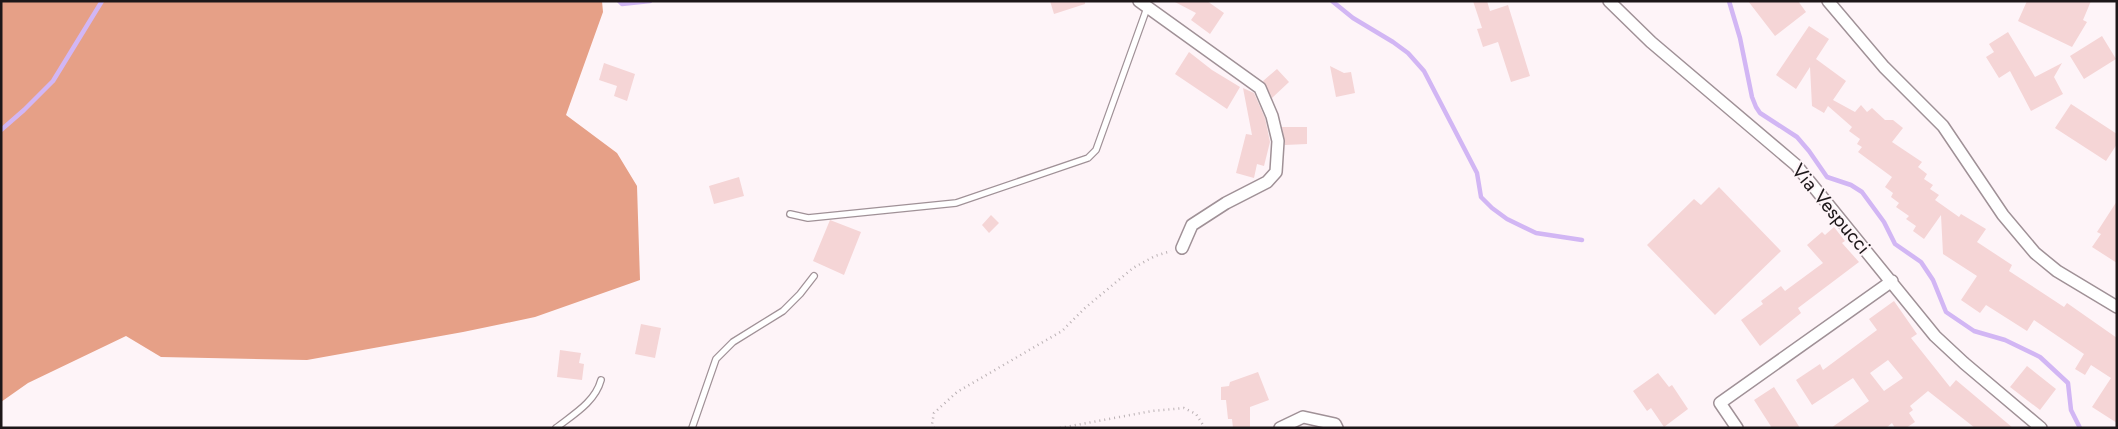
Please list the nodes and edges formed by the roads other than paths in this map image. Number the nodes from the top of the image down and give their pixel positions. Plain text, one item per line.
1 (1609, 1) edge
2 (1828, 1) edge
3 (1143, 5) edge
4 (790, 214) dead end
5 (1182, 248) road end
6 (814, 276) dead end
7 (1892, 281) junction
8 (2117, 306) edge
9 (601, 380) dead end
10 (556, 428) edge
11 (692, 428) edge
12 (1280, 428) edge
13 (1337, 428) edge
14 (1737, 428) edge
15 (2041, 428) edge

1 - 7 street, Via Vespucci
2 - 8 street
3 - 4 lane
3 - 5 street
6 - 11 lane
7 - 14 street
7 - 15 street, Via Vespucci
9 - 10 lane
12 - 13 street

